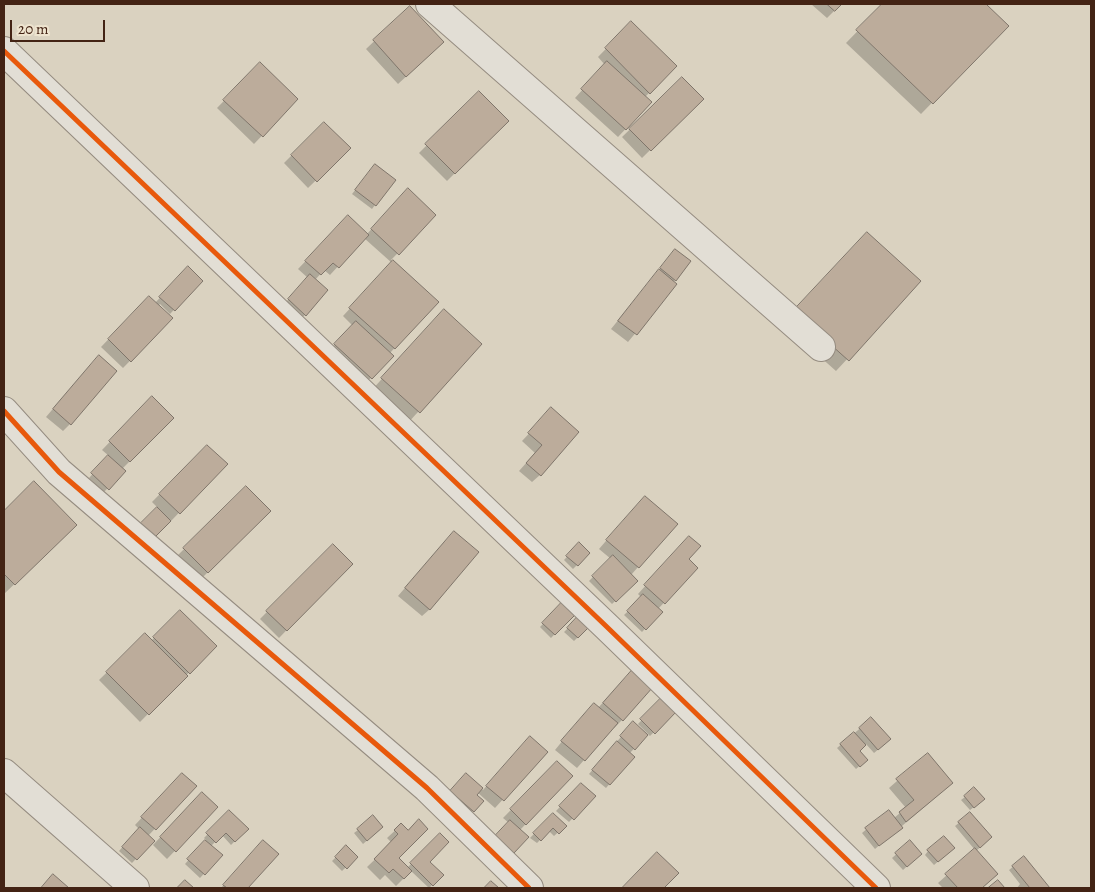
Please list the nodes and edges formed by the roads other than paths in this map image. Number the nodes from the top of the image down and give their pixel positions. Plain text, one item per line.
1 (430, 4) edge
2 (4, 51) edge
3 (821, 347) dead end
4 (4, 411) edge
5 (4, 774) edge
6 (135, 888) edge
7 (529, 888) edge
8 (876, 888) edge

1 - 3 street
2 - 8 street
4 - 7 street
5 - 6 street

